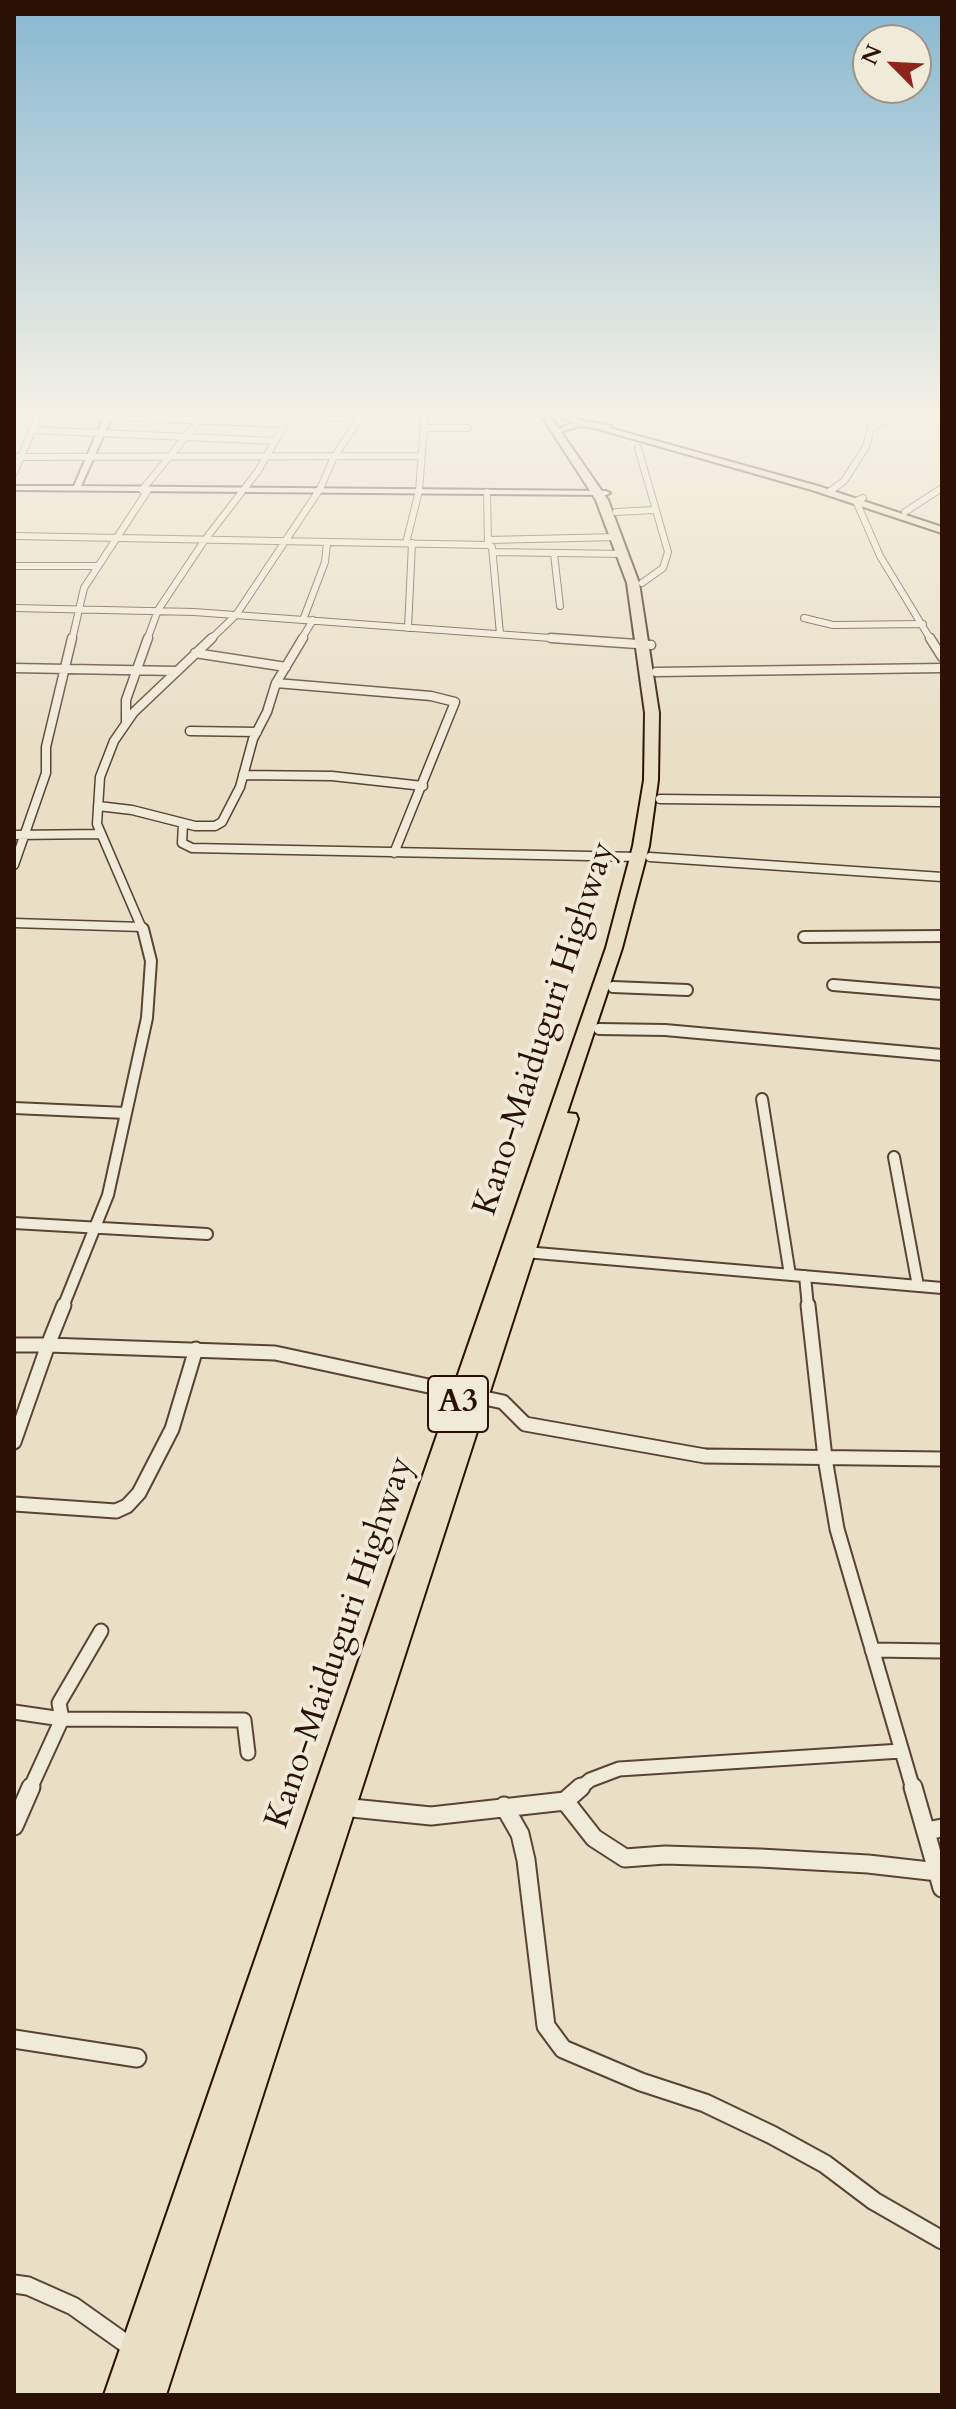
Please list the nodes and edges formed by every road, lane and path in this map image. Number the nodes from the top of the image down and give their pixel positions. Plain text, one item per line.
1 (124, 524) edge
2 (217, 524) edge
3 (296, 524) edge
4 (413, 524) edge
5 (489, 524) edge
6 (614, 524) edge
7 (617, 524) edge
8 (659, 524) edge
9 (869, 524) edge
10 (14, 536) edge
11 (116, 538) junction
12 (204, 541) junction
13 (283, 543) junction
14 (409, 543) junction
15 (327, 544) junction
16 (490, 546) junction
17 (621, 546) junction
18 (554, 554) junction
19 (14, 566) edge
20 (96, 566) junction
21 (642, 583) junction
22 (560, 606) dead end
23 (14, 608) edge
24 (78, 609) junction
25 (158, 610) junction
26 (236, 615) junction
27 (804, 618) dead end
28 (303, 620) junction
29 (313, 620) junction
30 (923, 624) junction
31 (408, 628) junction
32 (500, 634) junction
33 (646, 645) junction
34 (195, 653) junction
35 (942, 657) edge
36 (286, 667) junction
37 (14, 668) edge
38 (942, 668) edge
39 (64, 669) junction
40 (138, 670) junction
41 (176, 671) junction
42 (656, 672) junction
43 (276, 683) junction
44 (126, 723) junction
45 (190, 731) dead end
46 (257, 732) junction
47 (243, 775) junction
48 (423, 786) junction
49 (660, 799) junction
50 (942, 802) edge
51 (98, 806) junction
52 (183, 824) junction
53 (101, 834) junction
54 (19, 835) edge
55 (394, 853) junction
56 (645, 857) junction
57 (14, 865) edge
58 (942, 877) edge
59 (14, 923) edge
60 (142, 927) junction
61 (942, 936) edge
62 (804, 937) dead end
63 (833, 985) dead end
64 (613, 987) junction
65 (687, 990) dead end
66 (942, 994) edge
67 (599, 1029) junction
68 (942, 1055) edge
69 (762, 1099) dead end
70 (14, 1108) edge
71 (126, 1113) junction
72 (894, 1157) dead end
73 (14, 1223) edge
74 (95, 1226) junction
75 (207, 1234) dead end
76 (525, 1252) junction
77 (798, 1275) junction
78 (918, 1286) junction
79 (942, 1288) edge
80 (14, 1345) edge
81 (48, 1345) junction
82 (196, 1349) junction
83 (469, 1396) junction
84 (14, 1442) edge
85 (825, 1458) junction
86 (942, 1459) edge
87 (14, 1504) edge
88 (101, 1631) dead end
89 (872, 1650) junction
90 (942, 1651) edge
91 (14, 1712) edge
92 (62, 1719) junction
93 (901, 1751) junction
94 (248, 1753) dead end
95 (565, 1801) junction
96 (504, 1806) junction
97 (342, 1807) junction
98 (14, 1826) edge
99 (934, 1829) edge
100 (940, 1880) edge
101 (14, 2039) edge
102 (137, 2058) dead end
103 (206, 2183) junction
104 (942, 2240) edge
105 (14, 2284) edge
106 (137, 2352) junction
107 (122, 2395) edge
108 (148, 2395) edge

1 - 11 street
2 - 12 street
3 - 13 street
4 - 14 street
5 - 16 street
6 - 17 highway, Kano-Maiduguri Highway / A3
7 - 21 highway, Kano-Maiduguri Highway / A3
8 - 21 street
9 - 30 street
10 - 11 street
11 - 12 street
11 - 20 street
12 - 13 street
12 - 25 street
13 - 15 street
13 - 26 street
14 - 15 street
14 - 16 street
14 - 31 street
15 - 28 street
16 - 17 street
16 - 18 street
16 - 32 street
17 - 18 street
17 - 33 highway, Kano-Maiduguri Highway / A3
18 - 22 street
19 - 20 street
20 - 24 street
21 - 33 highway, Kano-Maiduguri Highway / A3
23 - 24 street
24 - 25 street
24 - 39 street
25 - 26 street
25 - 40 street
26 - 28 street
26 - 34 street
27 - 30 street
28 - 29 street
29 - 31 street
29 - 36 street
30 - 35 street
31 - 32 street
32 - 33 street
33 - 42 highway, Kano-Maiduguri Highway / A3
33 - 56 highway, Kano-Maiduguri Highway / A3
34 - 36 street
34 - 41 street
36 - 43 street
37 - 39 street
38 - 42 street
39 - 40 street
39 - 54 street
40 - 41 street
40 - 44 street
41 - 44 street
42 - 49 highway, Kano-Maiduguri Highway / A3
43 - 46 street
43 - 48 street
44 - 51 street
45 - 46 street
46 - 47 street
47 - 48 street
47 - 52 street
48 - 55 street
49 - 50 street
49 - 56 highway, Kano-Maiduguri Highway / A3
51 - 52 street
51 - 53 street
52 - 55 street
53 - 54 street
53 - 60 street
54 - 57 street
55 - 56 street
56 - 58 street
56 - 64 highway, Kano-Maiduguri Highway / A3
56 - 83 highway, Kano-Maiduguri Highway / A3
59 - 60 street
60 - 71 street
61 - 62 street
63 - 66 street
64 - 65 street
64 - 67 highway, Kano-Maiduguri Highway / A3
67 - 68 street
67 - 76 highway, Kano-Maiduguri Highway / A3
69 - 77 street
70 - 71 street
71 - 74 street
72 - 78 street
73 - 74 street
74 - 75 street
74 - 81 street
76 - 77 street
76 - 83 highway, Kano-Maiduguri Highway / A3
77 - 78 street
77 - 85 street
78 - 79 street
80 - 81 street
81 - 82 street
81 - 84 street
82 - 83 street
82 - 87 street
83 - 85 street
83 - 97 highway, Kano-Maiduguri Highway / A3
83 - 103 highway, Kano-Maiduguri Highway / A3
85 - 86 street
85 - 89 street
88 - 92 street
89 - 90 street
89 - 93 street
91 - 92 street
92 - 94 street
92 - 98 street
93 - 95 street
93 - 99 street
95 - 96 street
95 - 100 street
96 - 97 street
96 - 104 street
97 - 103 highway, Kano-Maiduguri Highway / A3
99 - 100 street
101 - 102 street
103 - 106 highway, Kano-Maiduguri Highway / A3
103 - 108 highway, Kano-Maiduguri Highway / A3
105 - 106 street
106 - 107 highway, Kano-Maiduguri Highway / A3

